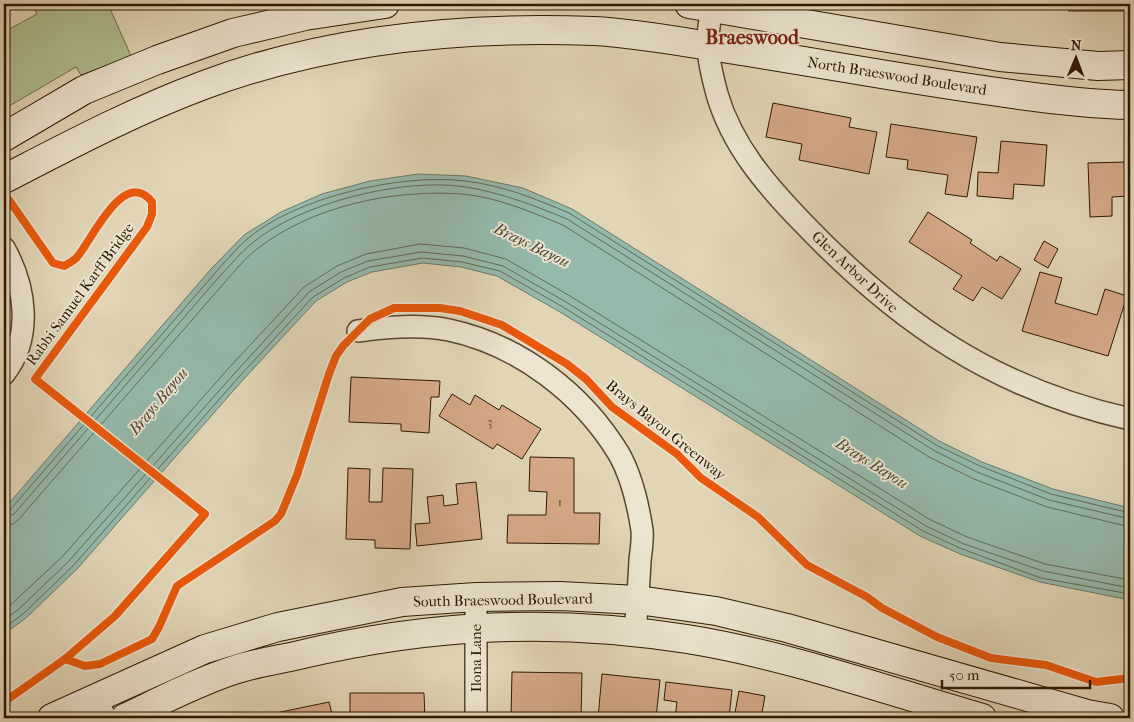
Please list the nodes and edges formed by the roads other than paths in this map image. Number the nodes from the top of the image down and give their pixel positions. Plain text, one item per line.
1 (376, 5) edge
2 (704, 5) edge
3 (371, 41) junction
4 (708, 45) junction
5 (1130, 65) edge
6 (1130, 105) edge
7 (4, 137) edge
8 (4, 180) edge
9 (4, 248) edge
10 (358, 331) dead end
11 (4, 374) edge
12 (1130, 419) edge
13 (476, 597) junction
14 (638, 600) junction
15 (476, 627) junction
16 (635, 632) junction
17 (101, 708) edge
18 (52, 718) edge
19 (125, 718) edge
20 (476, 718) edge
21 (982, 718) edge
22 (1110, 718) edge

1 - 3 main road
1 - 7 main road
2 - 4 street, Glen Arbor Drive
2 - 5 main road
3 - 4 main road, North Braeswood Boulevard
3 - 8 main road, North Braeswood Boulevard
4 - 6 main road, North Braeswood Boulevard
4 - 12 street, Glen Arbor Drive
9 - 11 street
10 - 14 street
13 - 14 main road, South Braeswood Boulevard
13 - 15 street, Ilona Lane
13 - 17 main road, South Braeswood Boulevard
14 - 16 street
14 - 22 main road, South Braeswood Boulevard
15 - 16 main road, South Braeswood Boulevard
15 - 19 main road, South Braeswood Boulevard
15 - 20 street, Ilona Lane
16 - 21 main road, South Braeswood Boulevard
17 - 18 main road, South Braeswood Boulevard

